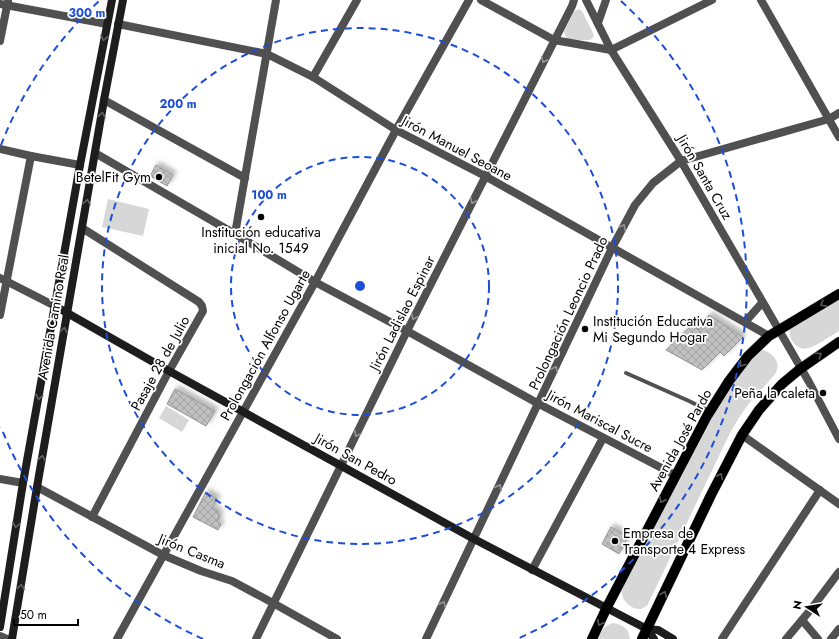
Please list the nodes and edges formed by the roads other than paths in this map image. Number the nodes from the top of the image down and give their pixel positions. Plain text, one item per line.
1 (112, 0) edge
2 (123, 0) edge
3 (276, 0) edge
4 (357, 0) edge
5 (469, 0) edge
6 (481, 0) edge
7 (574, 0) edge
8 (586, 0) edge
9 (606, 0) edge
10 (712, 0) edge
11 (761, 0) edge
12 (5, 3) edge
13 (598, 23) junction
14 (107, 24) junction
15 (118, 24) junction
16 (554, 40) junction
17 (0, 41) edge
18 (611, 50) junction
19 (267, 54) junction
20 (312, 78) junction
21 (104, 100) junction
22 (839, 113) edge
23 (829, 119) junction
24 (396, 130) junction
25 (839, 137) edge
26 (0, 149) edge
27 (95, 153) junction
28 (31, 156) junction
29 (681, 161) junction
30 (80, 165) junction
31 (485, 176) junction
32 (245, 178) junction
33 (82, 228) junction
34 (235, 234) junction
35 (612, 248) junction
36 (3, 280) edge
37 (315, 282) junction
38 (839, 294) edge
39 (762, 303) junction
40 (55, 306) junction
41 (67, 313) junction
42 (0, 315) edge
43 (745, 322) junction
44 (778, 330) junction
45 (407, 331) junction
46 (769, 336) junction
47 (839, 342) edge
48 (800, 369) junction
49 (169, 371) junction
50 (626, 373) dead end
51 (539, 404) junction
52 (242, 412) junction
53 (709, 412) junction
54 (742, 435) junction
55 (603, 438) junction
56 (839, 439) edge
57 (341, 466) junction
58 (675, 475) junction
59 (0, 479) edge
60 (23, 484) junction
61 (37, 487) junction
62 (820, 490) junction
63 (839, 504) edge
64 (92, 517) junction
65 (474, 539) junction
66 (163, 555) junction
67 (532, 570) junction
68 (839, 572) edge
69 (273, 603) junction
70 (607, 607) junction
71 (802, 620) junction
72 (0, 627) edge
73 (647, 629) junction
74 (839, 629) edge
75 (0, 636) edge
76 (7, 639) edge
77 (12, 639) edge
78 (117, 639) edge
79 (256, 639) edge
80 (337, 639) edge
81 (426, 639) edge
82 (592, 639) edge
83 (642, 639) edge
84 (654, 639) edge
85 (674, 639) edge
86 (722, 639) edge
87 (786, 639) edge
88 (818, 639) edge
89 (831, 639) edge

1 - 14 main road, Avenida Camino Real
2 - 15 main road, Avenida Camino Real
3 - 19 street
4 - 20 street
5 - 24 street, Prolongación Alfonso Ugarte
6 - 16 street
7 - 16 street, Jirón Ladislao Espinar
8 - 13 street, Jirón Santa Cruz
9 - 13 street
10 - 18 street
11 - 23 street
12 - 14 street
12 - 17 street
13 - 18 street, Jirón Santa Cruz
14 -> 30 main road, Avenida Camino Real
15 - 19 street, Jirón Manuel Seoane
15 - 21 main road, Avenida Camino Real
16 - 18 street
16 -> 31 street, Jirón Ladislao Espinar
18 - 29 street, Jirón Santa Cruz
19 - 20 street, Jirón Manuel Seoane
19 - 32 street
20 - 24 street, Jirón Manuel Seoane
27 -> 21 main road, Avenida Camino Real
21 - 32 street
22 - 23 street, Prolongación Leoncio Prado
23 - 25 street
23 - 29 street, Prolongación Leoncio Prado
24 - 31 street, Jirón Manuel Seoane
24 - 37 street, Prolongación Alfonso Ugarte
26 - 28 street
33 -> 27 main road, Avenida Camino Real
27 - 34 street, Jirón Mariscal Sucre
28 - 30 street
28 - 36 street
35 -> 29 street, Prolongación Leoncio Prado
29 - 39 street, Jirón Santa Cruz
30 - 40 main road, Avenida Camino Real
31 - 35 street, Jirón Manuel Seoane
31 -> 45 street, Jirón Ladislao Espinar
32 - 34 street
33 - 41 main road, Avenida Camino Real
33 - 49 street, Pasaje 28 de Julio
34 - 37 street, Jirón Mariscal Sucre
35 - 43 street, Jirón Manuel Seoane
51 -> 35 street, Prolongación Leoncio Prado
36 - 40 street
36 - 42 street
37 - 45 street, Jirón Mariscal Sucre
37 - 52 street, Prolongación Alfonso Ugarte
38 -> 44 main road, Avenida José Pardo
39 - 43 street
39 - 44 street, Jirón Santa Cruz
40 - 41 main road, Jirón San Pedro
40 -> 60 main road, Avenida Camino Real
41 - 49 main road, Jirón San Pedro
61 -> 41 main road, Avenida Camino Real
43 - 46 street, Jirón Manuel Seoane
44 - 46 main road, Avenida José Pardo
44 - 48 street, Jirón Santa Cruz
45 - 51 street, Jirón Mariscal Sucre
45 -> 57 street, Jirón Ladislao Espinar
46 -> 53 main road, Avenida José Pardo
48 -> 47 main road
48 - 54 main road
48 - 56 street, Jirón Santa Cruz
49 - 52 main road, Jirón San Pedro
49 - 64 street, Pasaje 28 de Julio
50 - 53 lane
51 - 55 street, Jirón Mariscal Sucre
65 -> 51 street, Prolongación Leoncio Prado
52 - 57 main road, Jirón San Pedro
52 - 66 street, Prolongación Alfonso Ugarte
53 - 58 main road, Avenida José Pardo
54 - 62 street
73 -> 54 main road
55 - 58 street, Jirón Mariscal Sucre
55 - 67 street
57 - 65 main road, Jirón San Pedro
57 - 69 street, Jirón Ladislao Espinar
58 -> 70 main road, Avenida José Pardo
59 - 60 street
60 -> 72 main road, Avenida Camino Real
61 - 64 street, Jirón Casma
77 -> 61 main road, Avenida Camino Real
62 - 63 street
62 - 86 street
64 - 66 street, Jirón Casma
65 - 67 main road, Jirón San Pedro
81 -> 65 street, Prolongación Leoncio Prado
66 - 69 street, Jirón Casma
66 - 78 street, Prolongación Alfonso Ugarte
67 - 70 main road, Jirón San Pedro
68 - 71 street
69 - 79 street, Jirón Ladislao Espinar
69 - 80 street, Jirón Casma
70 - 73 main road, Jirón San Pedro
70 -> 82 main road, Avenida José Pardo
71 - 87 street
71 - 88 street
73 - 83 main road
73 - 84 main road, Jirón San Pedro
73 - 85 main road, Jirón San Pedro
74 - 89 street
75 - 76 street

